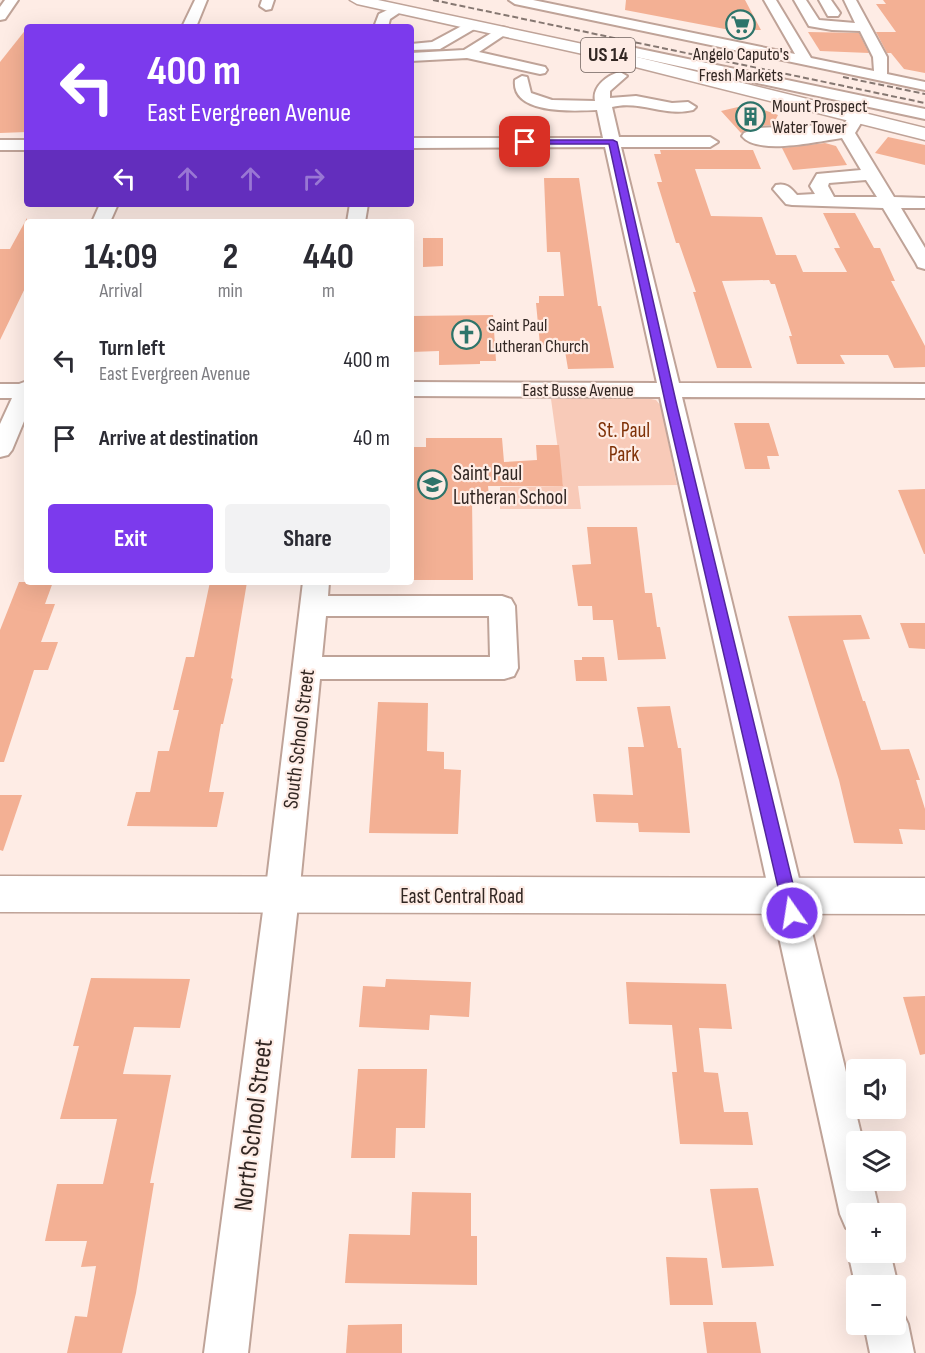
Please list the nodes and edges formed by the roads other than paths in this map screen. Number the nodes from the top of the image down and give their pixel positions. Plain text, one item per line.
1 (12, 0) edge
2 (201, 0) edge
3 (357, 0) edge
4 (515, 0) edge
5 (770, 0) edge
6 (800, 0) edge
7 (825, 0) edge
8 (850, 0) edge
9 (398, 9) junction
10 (837, 14) junction
11 (0, 16) edge
12 (808, 16) junction
13 (780, 17) junction
14 (861, 21) junction
15 (190, 24) edge
16 (382, 24) edge
17 (471, 25) junction
18 (503, 39) junction
19 (484, 42) junction
20 (414, 47) edge
21 (592, 51) junction
22 (467, 54) junction
23 (414, 57) edge
24 (804, 59) junction
25 (498, 61) junction
26 (540, 70) dead end
27 (881, 72) junction
28 (620, 76) dead end
29 (522, 80) dead end
30 (925, 81) edge
31 (925, 86) edge
32 (869, 102) junction
33 (604, 104) junction
34 (688, 107) dead end
35 (925, 114) edge
36 (852, 132) junction
37 (925, 134) edge
38 (613, 142) junction
39 (710, 142) dead end
40 (414, 143) edge
41 (0, 145) edge
42 (24, 145) edge
43 (872, 174) junction
44 (782, 189) dead end
45 (827, 199) junction
46 (889, 203) junction
47 (925, 203) edge
48 (915, 229) edge
49 (923, 257) edge
50 (414, 389) edge
51 (24, 390) edge
52 (668, 390) junction
53 (0, 391) edge
54 (925, 392) edge
55 (24, 395) edge
56 (0, 450) edge
57 (314, 594) edge
58 (308, 668) junction
59 (0, 894) edge
60 (788, 895) junction
61 (282, 896) junction
62 (925, 896) edge
63 (858, 1203) edge
64 (888, 1335) edge
65 (226, 1353) edge
66 (892, 1353) edge

1 - 11 street
2 - 15 street
3 - 9 main road, US 14
4 - 24 street
5 - 13 street
6 - 12 street
7 - 10 street
8 - 14 street
9 - 16 street
9 - 17 main road, US 14
10 - 12 street
10 - 14 street
12 - 13 street
12 - 14 street
13 - 24 street
14 - 27 street
17 - 18 main road, US 14
17 - 20 street
18 - 19 street
18 - 21 main road, US 14
18 - 25 street
19 - 22 street
19 - 25 street
21 - 32 street
21 - 36 main road, US 14
22 - 23 street
22 - 25 street
24 - 27 street
24 - 31 street
25 - 26 street
27 - 30 street
28 - 33 street
29 - 33 street
32 - 35 street
32 - 36 street
33 - 34 street
33 - 38 street
36 - 37 main road, US 14
36 - 43 street
38 - 39 street
38 - 40 street
38 - 52 street
41 - 42 street
43 - 45 street
43 - 46 street
44 - 45 street
45 - 46 street
46 - 47 street
46 - 48 street
48 - 49 street
50 - 52 street, East Busse Avenue
51 - 53 street
52 - 54 street, East Busse Avenue
52 - 60 street
55 - 56 street
57 - 58 street, South School Street
57 - 58 street
58 - 61 street, South School Street
59 - 61 main road, East Central Road
60 - 61 main road, East Central Road
60 - 62 main road, East Central Road
60 - 63 street
61 - 65 street, North School Street
64 - 66 street

